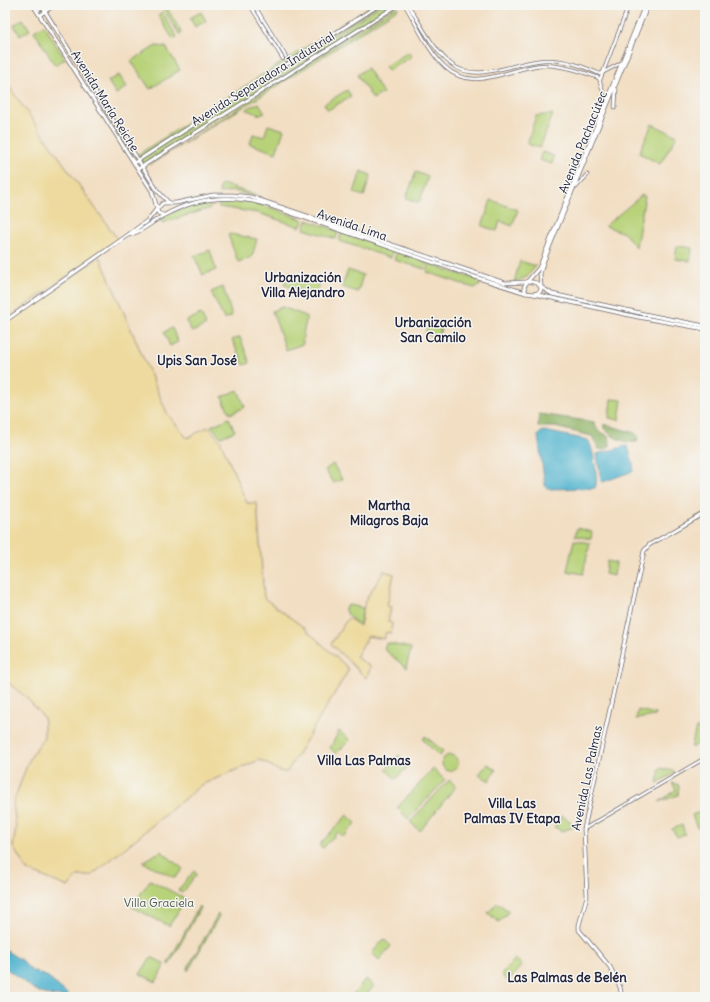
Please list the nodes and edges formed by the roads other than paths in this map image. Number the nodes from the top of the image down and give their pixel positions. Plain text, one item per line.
1 (33, 5) edge
2 (47, 5) edge
3 (55, 5) edge
4 (250, 5) edge
5 (254, 5) edge
6 (379, 5) edge
7 (398, 5) edge
8 (405, 5) edge
9 (408, 5) edge
10 (629, 5) edge
11 (647, 5) edge
12 (41, 6) edge
13 (37, 11) junction
14 (45, 12) junction
15 (40, 15) junction
16 (624, 63) junction
17 (602, 73) junction
18 (600, 80) junction
19 (616, 85) junction
20 (606, 102) junction
21 (615, 107) dead end
22 (138, 160) junction
23 (134, 162) junction
24 (142, 167) junction
25 (138, 169) junction
26 (587, 175) dead end
27 (574, 190) junction
28 (169, 203) junction
29 (157, 209) junction
30 (170, 212) junction
31 (165, 214) junction
32 (128, 235) junction
33 (527, 282) junction
34 (541, 287) junction
35 (526, 292) junction
36 (534, 294) junction
37 (5, 321) edge
38 (705, 327) edge
39 (705, 513) edge
40 (705, 758) edge
41 (584, 829) junction
42 (622, 997) edge

1 - 13 main road, Avenida María Reiche
2 - 12 street
3 - 14 street
4 - 5 street
6 - 22 main road, Avenida Separadora Industrial
7 - 24 main road, Avenida Separadora Industrial
8 - 18 street
9 - 17 street
10 - 17 street, Avenida Pachacútec
11 - 16 main road, Avenida Pachacútec
12 - 13 street
12 - 14 main road, Avenida María Reiche
13 - 15 main road, Avenida María Reiche
14 - 15 street
14 - 22 main road, Avenida María Reiche
15 - 23 main road, Avenida María Reiche
16 - 17 street
16 - 19 main road, Avenida Pachacútec
16 - 20 main road, Avenida Pachacútec
17 - 18 street, Avenida Pachacútec
18 - 20 street
19 - 21 main road
19 - 27 main road, Avenida Pachacútec
20 - 33 main road, Avenida Pachacútec
22 - 23 main road, Avenida Separadora Industrial
22 - 24 main road, Avenida María Reiche
23 - 25 main road, Avenida María Reiche
24 - 25 main road, Avenida Separadora Industrial
24 - 28 main road, Avenida María Reiche
25 - 29 main road, Avenida María Reiche
26 - 27 main road
27 - 34 main road, Avenida Pachacútec
28 - 29 main road, Avenida Lima
28 - 30 main road
28 - 33 main road, Avenida Lima
29 - 31 main road
29 - 32 main road
30 - 31 main road, Avenida Lima
30 - 35 main road, Avenida Lima
31 - 32 main road
32 - 37 main road
33 - 34 main road
33 - 35 main road
34 - 36 main road
34 - 38 main road
35 - 36 main road
36 - 38 main road
39 - 41 main road, Avenida Las Palmas
40 - 41 street
41 - 42 main road, Avenida Las Palmas

